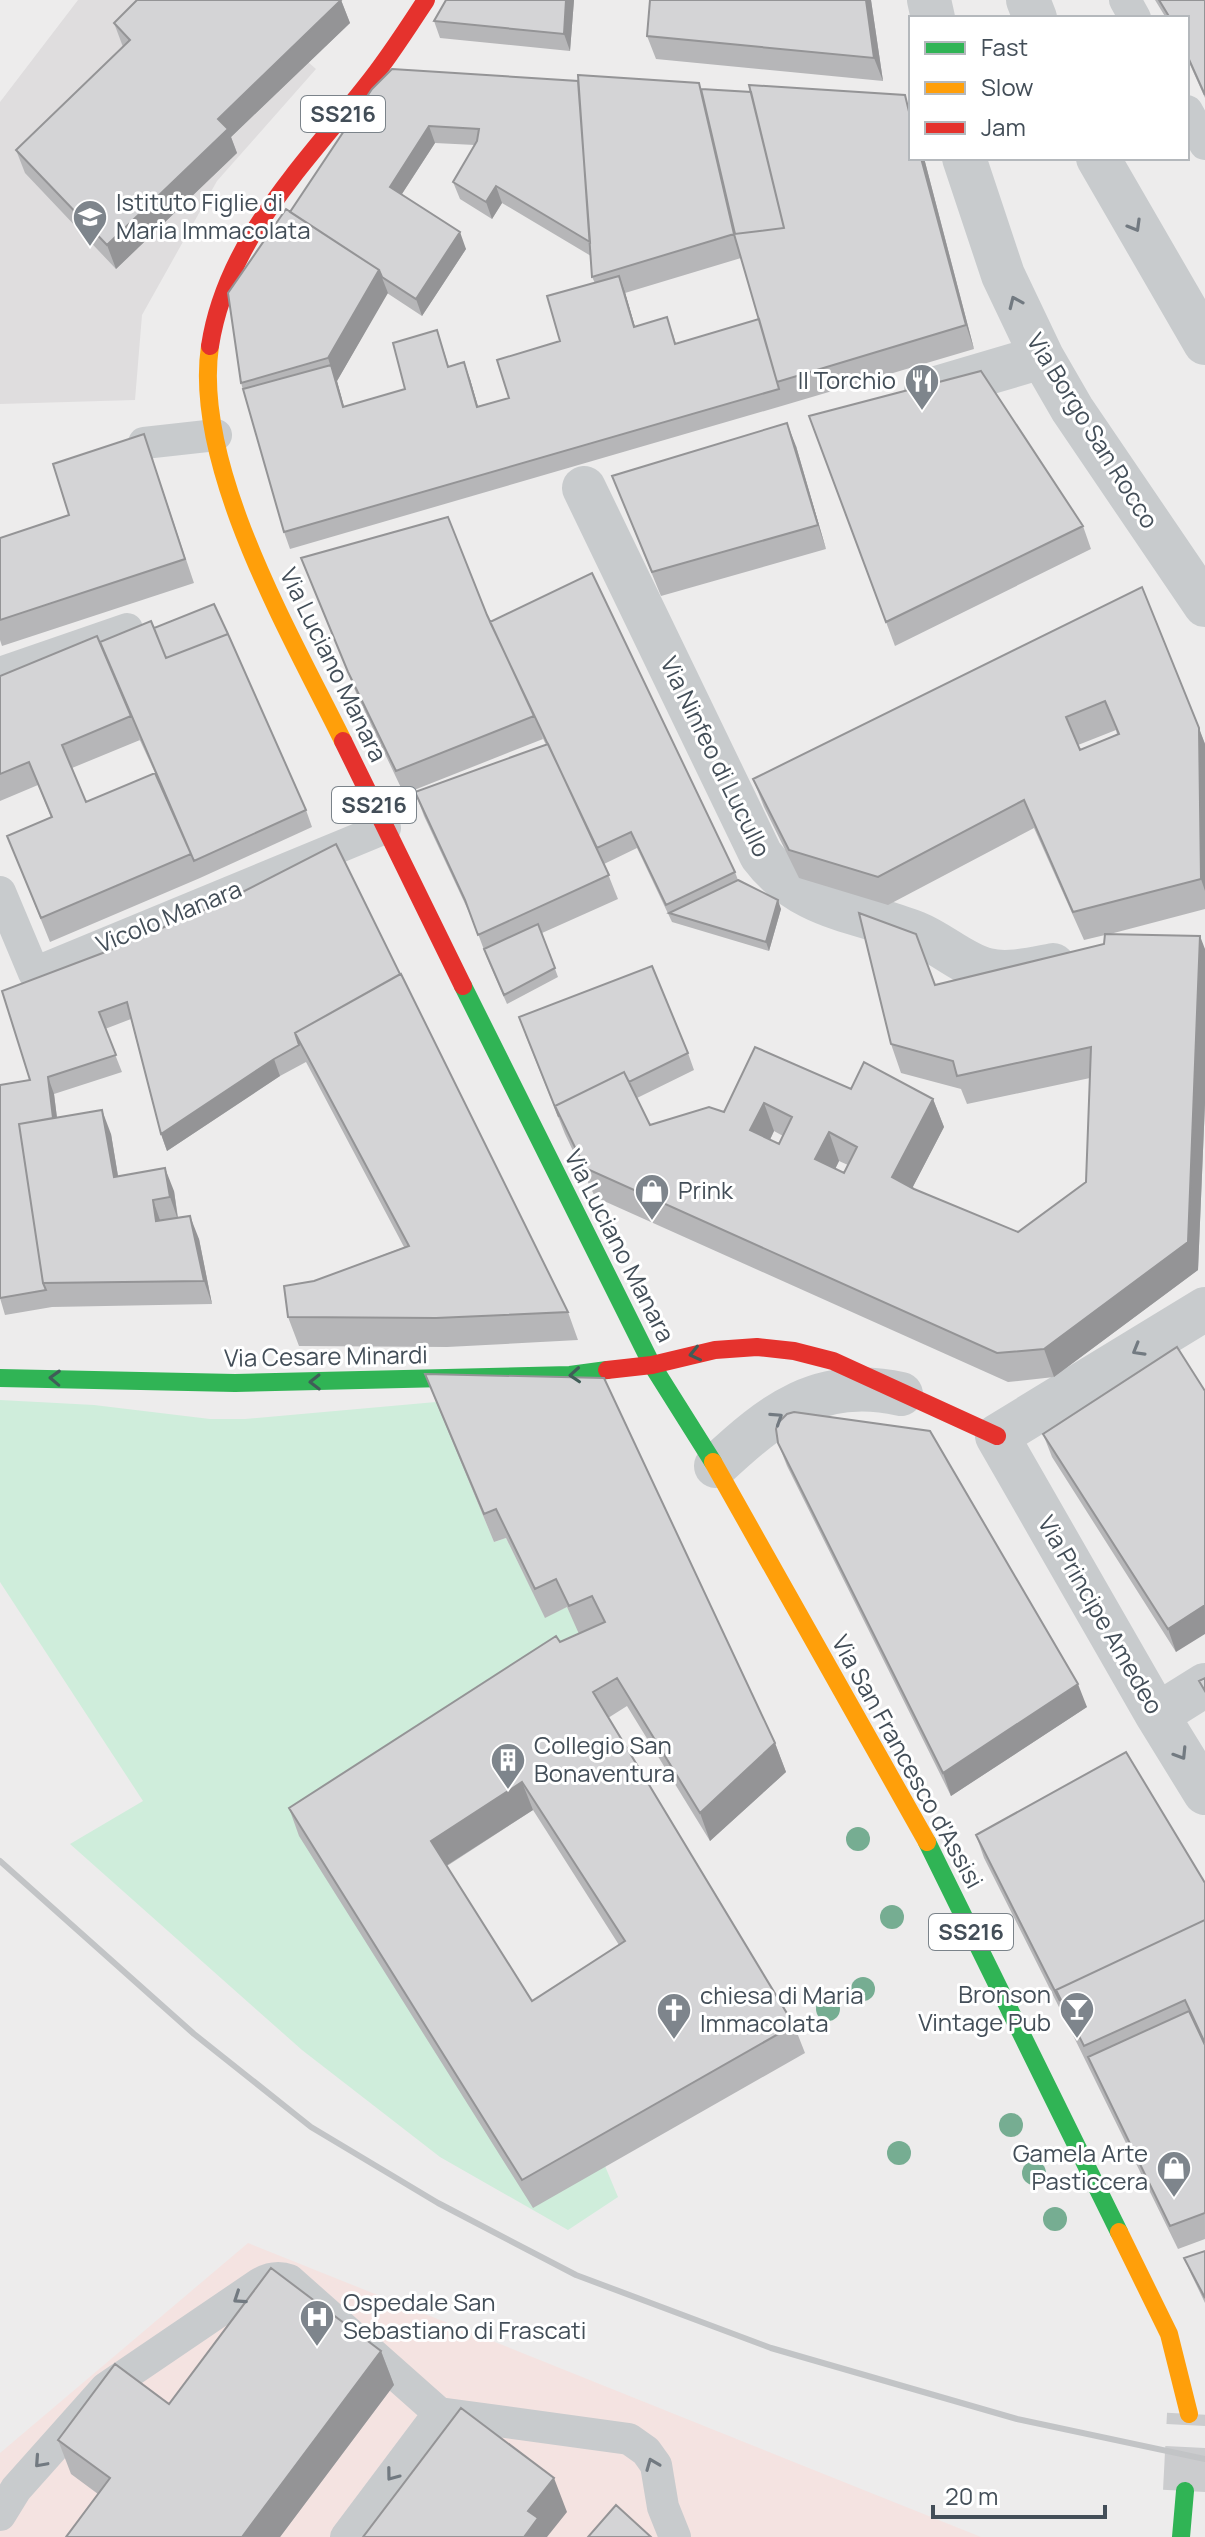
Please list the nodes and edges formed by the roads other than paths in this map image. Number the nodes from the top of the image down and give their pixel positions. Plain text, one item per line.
1 (426, 0) edge
2 (1189, 115) edge
3 (1205, 144) edge
4 (965, 160) edge
5 (1099, 160) edge
6 (1205, 343) edge
7 (1042, 357) junction
8 (912, 395) edge
9 (216, 435) junction
10 (144, 443) edge
11 (584, 488) dead end
12 (1205, 605) edge
13 (127, 629) edge
14 (0, 673) edge
15 (385, 828) junction
16 (0, 892) edge
17 (1086, 958) edge
18 (1203, 1317) edge
19 (652, 1365) junction
20 (0, 1378) edge
21 (911, 1397) junction
22 (997, 1436) junction
23 (716, 1466) junction
24 (1205, 1685) edge
25 (1157, 1715) junction
26 (1205, 1793) edge
27 (439, 2413) junction
28 (1189, 2414) tunnel mouth
29 (1185, 2491) tunnel mouth
30 (0, 2515) edge
31 (346, 2537) edge
32 (675, 2537) edge
33 (1183, 2537) edge

1 - 9 main road, Via Luciano Manara / SS216
2 - 3 lane
7 -> 4 street, Via Borgo San Rocco
5 -> 6 street
7 - 8 street
7 - 12 street, Via Borgo San Rocco
9 - 10 lane
9 - 15 main road, Via Luciano Manara / SS216
11 - 17 street, Via Ninfeo di Lucullo
13 - 14 lane
15 - 16 lane, Vicolo Manara
15 - 19 main road, Via Luciano Manara / SS216
18 -> 22 street
19 -> 20 main road, Via Cesare Minardi
21 -> 19 main road, Via Cesare Minardi
19 - 23 main road, Via San Francesco d'Assisi / SS216
21 - 22 main road, Via Cesare Minardi
23 -> 21 street
22 - 25 street, Via Principe Amedeo
23 - 28 main road, Via San Francesco d'Assisi / SS216
24 - 25 street
25 -> 26 street, Via Principe Amedeo
27 -> 30 lane
27 -> 31 lane
32 -> 27 lane
29 - 33 main road

